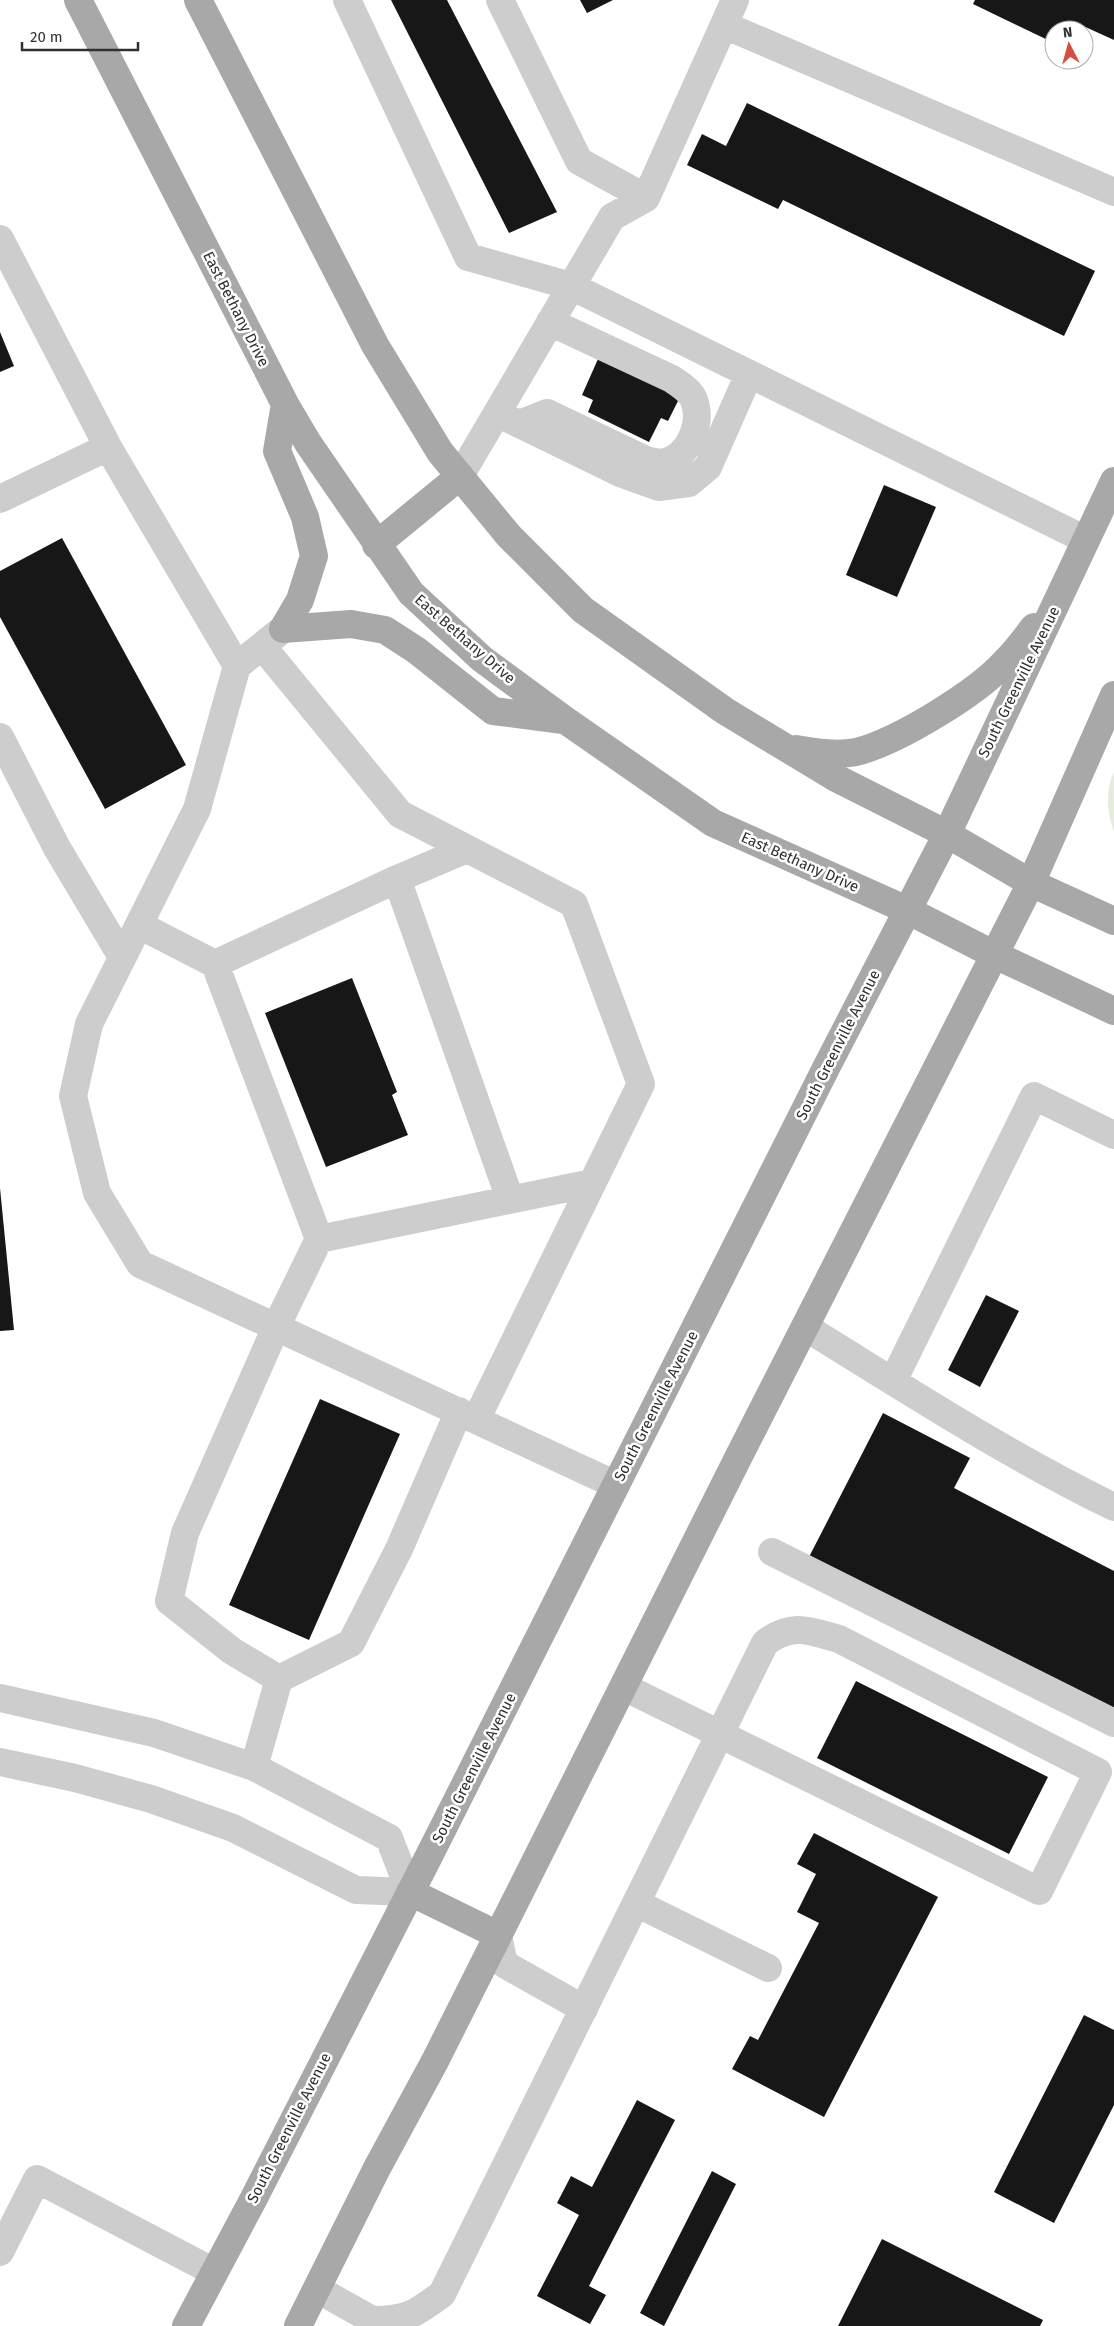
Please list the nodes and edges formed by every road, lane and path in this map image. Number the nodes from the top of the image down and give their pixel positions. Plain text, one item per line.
1 (78, 0) edge
2 (198, 0) edge
3 (347, 0) edge
4 (500, 0) edge
5 (735, 0) edge
6 (724, 25) junction
7 (1114, 192) edge
8 (646, 198) junction
9 (0, 239) edge
10 (571, 286) junction
11 (550, 322) junction
12 (749, 374) junction
13 (285, 404) junction
14 (508, 419) junction
15 (108, 447) junction
16 (460, 476) junction
17 (1114, 481) edge
18 (0, 499) edge
19 (1086, 540) junction
20 (376, 545) junction
21 (1063, 591) junction
22 (283, 629) junction
23 (262, 646) junction
24 (237, 666) junction
25 (1114, 695) edge
26 (565, 720) junction
27 (0, 738) edge
28 (787, 748) junction
29 (947, 834) junction
30 (467, 849) junction
31 (397, 879) junction
32 (1030, 883) junction
33 (907, 910) junction
34 (1114, 921) edge
35 (139, 925) junction
36 (994, 954) junction
37 (122, 957) junction
38 (215, 964) junction
39 (1114, 1011) edge
40 (1114, 1135) edge
41 (592, 1183) junction
42 (510, 1199) junction
43 (319, 1239) junction
44 (276, 1326) junction
45 (804, 1327) junction
46 (893, 1381) junction
47 (467, 1416) junction
48 (616, 1485) junction
49 (1114, 1507) edge
50 (772, 1552) dead end
51 (278, 1679) junction
52 (624, 1687) junction
53 (0, 1698) edge
54 (1114, 1723) edge
55 (720, 1734) junction
56 (0, 1762) edge
57 (254, 1767) junction
58 (410, 1892) junction
59 (636, 1903) junction
60 (498, 1935) junction
61 (768, 1968) dead end
62 (584, 2009) junction
63 (0, 2252) edge
64 (214, 2272) junction
65 (317, 2289) junction
66 (378, 2323) edge
67 (186, 2326) edge
68 (298, 2326) edge

1 - 13 main road, East Bethany Drive
2 - 16 main road
3 - 10 lane
4 - 8 lane
5 - 6 lane
6 - 7 lane
6 - 8 lane
8 - 10 lane
9 - 15 lane
10 - 11 lane
10 - 12 lane
11 - 14 lane
11 - 14 lane
12 - 14 lane
12 - 19 lane
13 - 20 main road, East Bethany Drive
13 - 22 main road
14 - 16 lane
15 - 18 lane
15 - 24 lane
16 - 20 main road
16 - 28 main road
17 - 19 main road, South Greenville Avenue
19 - 21 main road, South Greenville Avenue
20 - 26 main road, East Bethany Drive
21 - 28 main road
21 - 29 main road, South Greenville Avenue
22 - 23 lane
22 - 26 main road
23 - 24 lane
23 - 30 lane
24 - 35 lane
25 - 32 main road
26 - 33 main road, East Bethany Drive
27 - 37 lane
28 - 29 main road
29 - 32 main road
29 - 33 main road, South Greenville Avenue
30 - 31 lane
30 - 41 lane
31 - 38 lane
31 - 42 lane
32 - 34 main road
32 - 36 main road
33 - 36 main road, East Bethany Drive
33 - 48 main road, South Greenville Avenue
35 - 37 lane
35 - 38 lane
36 - 39 main road, East Bethany Drive
36 - 45 main road
37 - 44 lane
38 - 43 lane
40 - 46 lane
41 - 42 lane
41 - 47 lane
42 - 43 lane
43 - 44 lane
44 - 47 lane
44 - 51 lane
45 - 46 lane
45 - 52 main road
46 - 49 lane
47 - 48 lane
47 - 51 lane
48 - 58 main road, South Greenville Avenue
50 - 54 lane
51 - 57 lane
52 - 55 lane
52 - 60 main road
53 - 57 lane
55 - 55 lane
55 - 59 lane
56 - 58 lane
57 - 58 lane
58 - 60 main road
58 - 64 main road, South Greenville Avenue
59 - 61 lane
59 - 62 lane
60 - 62 lane
60 - 65 main road
62 - 66 lane
63 - 64 lane
64 - 67 main road, South Greenville Avenue
65 - 66 lane
65 - 68 main road

